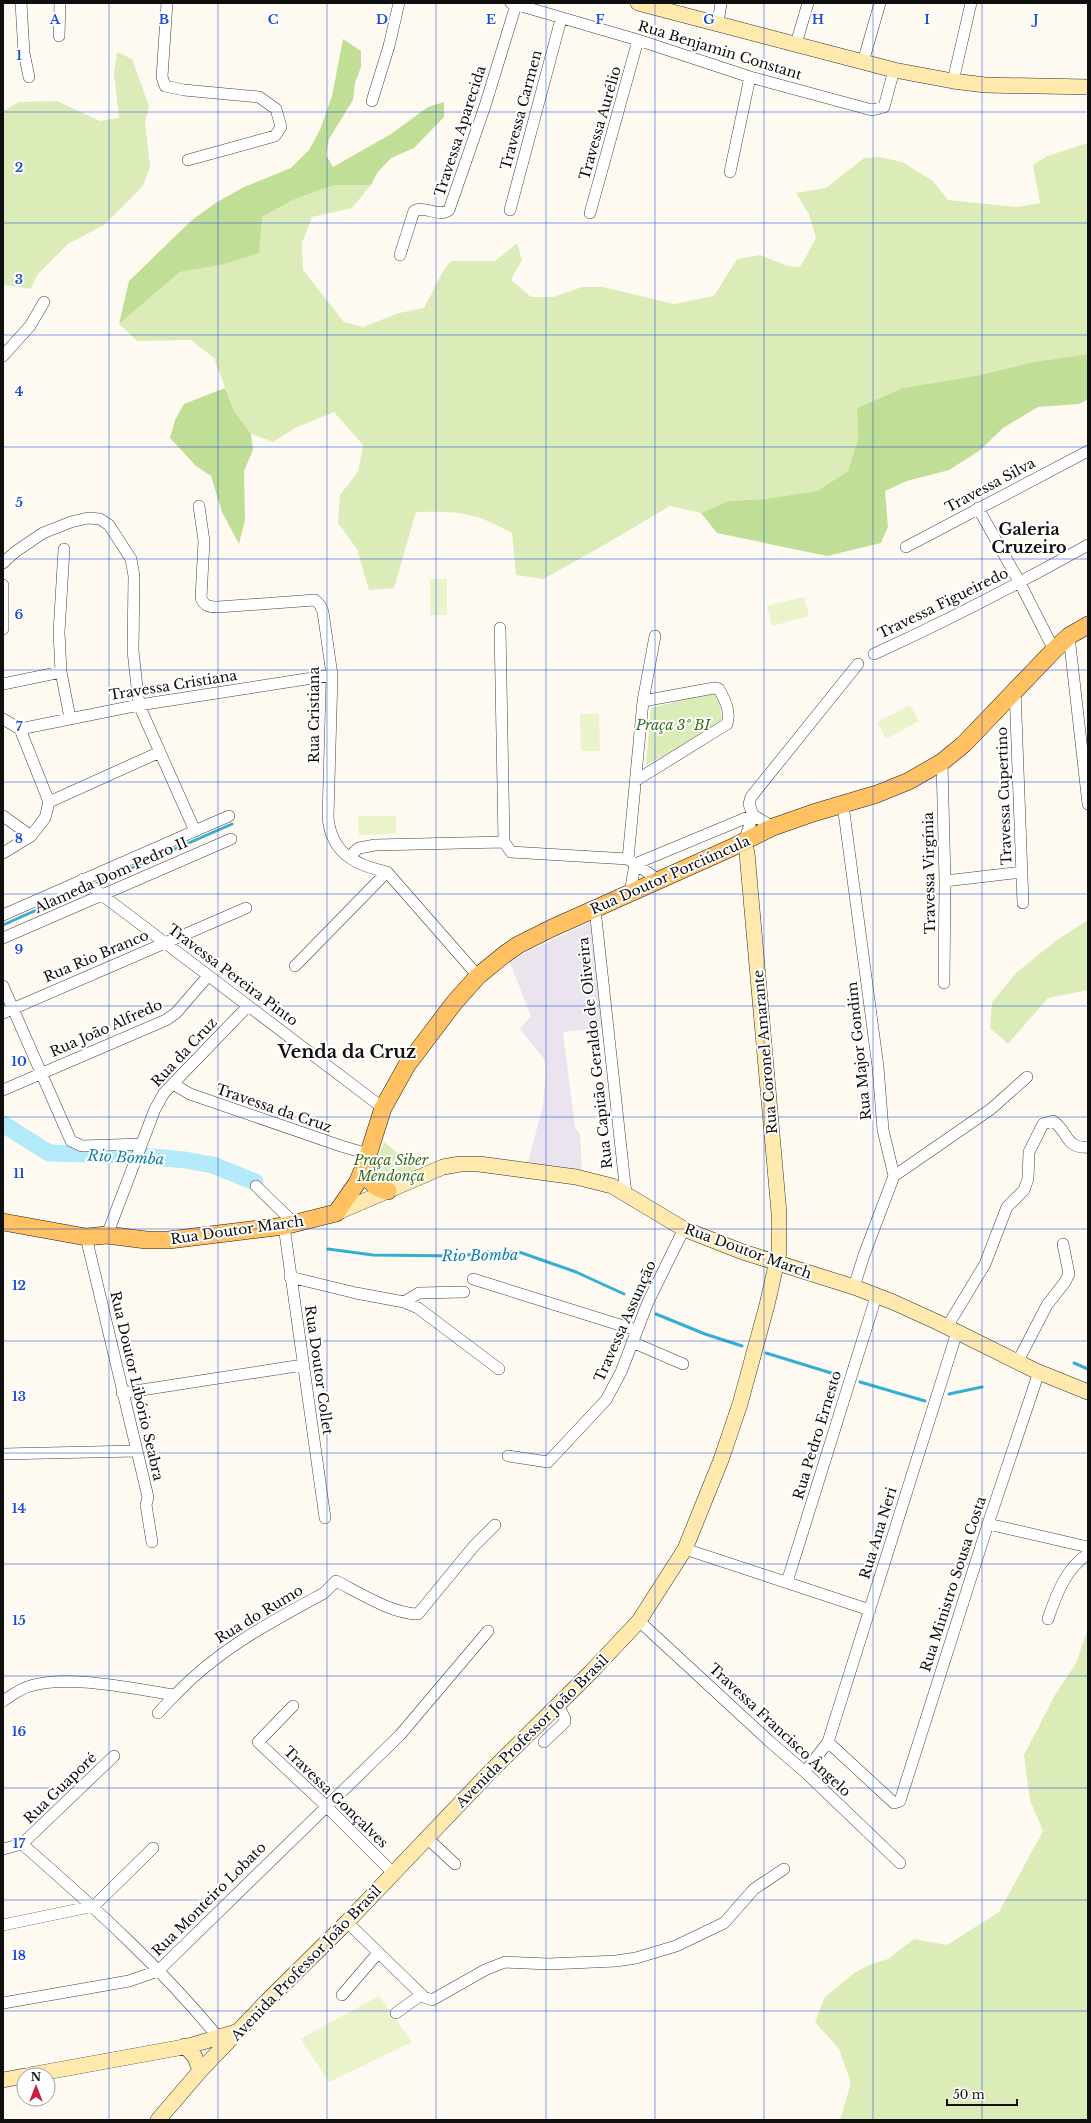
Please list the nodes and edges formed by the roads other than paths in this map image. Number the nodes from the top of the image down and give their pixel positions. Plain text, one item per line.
1 (21, 3) edge
2 (60, 3) edge
3 (167, 3) edge
4 (399, 3) edge
5 (638, 3) edge
6 (721, 3) edge
7 (808, 3) edge
8 (880, 3) edge
9 (971, 3) edge
10 (514, 4) edge
11 (560, 19) junction
12 (718, 23) junction
13 (59, 36) dead end
14 (638, 40) junction
15 (796, 44) junction
16 (863, 62) junction
17 (894, 70) junction
18 (29, 77) dead end
19 (750, 77) junction
20 (952, 81) junction
21 (1088, 87) edge
22 (372, 101) dead end
23 (188, 160) dead end
24 (730, 172) dead end
25 (510, 210) dead end
26 (590, 213) dead end
27 (400, 254) dead end
28 (44, 302) dead end
29 (3, 356) edge
30 (1088, 451) edge
31 (199, 506) dead end
32 (978, 508) junction
33 (1088, 545) edge
34 (906, 547) dead end
35 (64, 549) dead end
36 (3, 563) edge
37 (1020, 583) junction
38 (3, 586) edge
39 (1088, 625) edge
40 (500, 628) dead end
41 (3, 629) edge
42 (655, 636) dead end
43 (1069, 636) junction
44 (1054, 650) junction
45 (874, 654) dead end
46 (858, 664) dead end
47 (61, 672) junction
48 (332, 675) junction
49 (3, 684) edge
50 (1015, 689) junction
51 (644, 701) junction
52 (139, 705) junction
53 (70, 718) junction
54 (3, 719) edge
55 (20, 729) junction
56 (160, 752) junction
57 (942, 762) junction
58 (635, 781) junction
59 (48, 802) junction
60 (1088, 804) edge
61 (843, 805) junction
62 (753, 815) junction
63 (3, 816) edge
64 (229, 816) dead end
65 (773, 827) junction
66 (195, 831) junction
67 (31, 836) junction
68 (231, 839) dead end
69 (504, 842) junction
70 (744, 842) junction
71 (354, 852) dead end
72 (3, 853) edge
73 (631, 861) junction
74 (387, 872) junction
75 (1022, 872) junction
76 (659, 880) junction
77 (945, 880) junction
78 (85, 881) junction
79 (99, 893) junction
80 (630, 893) junction
81 (1023, 903) dead end
82 (246, 908) dead end
83 (595, 909) junction
84 (3, 915) edge
85 (3, 938) edge
86 (165, 942) junction
87 (295, 966) dead end
88 (208, 976) junction
89 (478, 976) junction
90 (944, 983) dead end
91 (3, 986) edge
92 (248, 1006) junction
93 (8, 1010) edge
94 (41, 1073) junction
95 (1027, 1077) dead end
96 (173, 1084) junction
97 (3, 1090) edge
98 (383, 1108) junction
99 (1088, 1147) edge
100 (138, 1153) junction
101 (367, 1160) junction
102 (894, 1176) junction
103 (256, 1186) dead end
104 (388, 1191) junction
105 (626, 1194) junction
106 (336, 1213) junction
107 (3, 1222) edge
108 (289, 1225) junction
109 (684, 1229) junction
110 (108, 1235) junction
111 (86, 1237) junction
112 (1063, 1244) dead end
113 (778, 1263) junction
114 (290, 1277) junction
115 (473, 1279) dead end
116 (854, 1287) junction
117 (464, 1292) dead end
118 (876, 1296) junction
119 (404, 1302) junction
120 (952, 1329) junction
121 (636, 1330) junction
122 (632, 1342) junction
123 (1018, 1361) junction
124 (683, 1364) dead end
125 (303, 1365) junction
126 (499, 1369) dead end
127 (1036, 1371) junction
128 (1088, 1392) edge
129 (122, 1393) junction
130 (136, 1451) junction
131 (3, 1454) edge
132 (508, 1456) dead end
133 (325, 1518) dead end
134 (988, 1524) junction
135 (495, 1525) dead end
136 (152, 1542) dead end
137 (1088, 1548) edge
138 (685, 1549) junction
139 (1088, 1554) edge
140 (787, 1582) junction
141 (870, 1610) junction
142 (1048, 1619) dead end
143 (639, 1621) junction
144 (488, 1631) dead end
145 (176, 1694) junction
146 (3, 1701) edge
147 (558, 1705) junction
148 (293, 1706) dead end
149 (158, 1713) dead end
150 (544, 1742) dead end
151 (828, 1742) junction
152 (114, 1756) dead end
153 (805, 1772) junction
154 (326, 1806) junction
155 (427, 1838) junction
156 (22, 1844) junction
157 (154, 1848) dead end
158 (3, 1849) edge
159 (900, 1862) dead end
160 (455, 1864) dead end
161 (784, 1869) dead end
162 (393, 1873) junction
163 (94, 1906) junction
164 (346, 1922) junction
165 (3, 1925) edge
166 (378, 1953) junction
167 (158, 1971) junction
168 (342, 1995) dead end
169 (421, 1995) junction
170 (3, 2003) edge
171 (396, 2013) dead end
172 (222, 2042) junction
173 (185, 2046) junction
174 (56, 2070) edge
175 (200, 2070) junction
176 (16, 2078) edge
177 (3, 2080) edge
178 (158, 2120) edge

1 - 18 street
2 - 13 street
3 - 23 street
4 - 22 street
5 - 12 main road
6 - 12 street
7 - 15 street
8 - 16 street
9 - 20 street
10 - 11 street, Rua Benjamin Constant
10 - 27 street, Travessa Aparecida
11 - 14 street, Rua Benjamin Constant
11 - 25 street, Travessa Carmen
12 - 15 main road
14 - 19 street, Rua Benjamin Constant
14 - 26 street, Travessa Aurélio
15 - 16 main road
16 - 17 main road
17 - 19 street, Rua Benjamin Constant
17 - 20 main road
19 - 24 street
20 - 21 main road
28 - 29 street
30 - 32 street, Travessa Silva
31 - 48 street, Rua Cristiana
32 - 34 street, Travessa Silva
32 - 37 street
33 - 37 street, Travessa Figueiredo
35 - 47 street
36 - 52 street
37 - 44 street
37 - 45 street, Travessa Figueiredo
38 - 41 street
39 - 43 main road, Rua Doutor Porciúncula
40 - 69 street
42 - 51 street
43 - 44 main road, Rua Doutor Porciúncula
43 - 60 street
44 - 50 main road, Rua Doutor Porciúncula
46 - 62 street
47 - 49 street
47 - 53 street
48 - 52 street, Travessa Cristiana
48 - 74 street, Rua Cristiana
50 - 57 main road, Rua Doutor Porciúncula
50 - 75 street, Travessa Cupertino
51 - 58 street
51 - 58 street
52 - 53 street, Travessa Cristiana
52 - 56 street
53 - 55 street, Travessa Cristiana
54 - 55 street
55 - 59 street
56 - 59 street
56 - 66 street
57 - 61 main road, Rua Doutor Porciúncula
57 - 77 street, Travessa Virgínia
58 - 73 street
59 - 67 street
61 - 65 main road, Rua Doutor Porciúncula
61 - 102 street, Rua Major Gondim
62 - 65 street
62 - 70 street
62 - 73 street
63 - 67 street
64 - 66 street, Alameda Dom Pedro II
65 - 70 main road, Rua Doutor Porciúncula
66 - 78 street, Alameda Dom Pedro II
67 - 72 street
68 - 79 street, Alameda Dom Pedro II
69 - 71 street
69 - 73 street
70 - 76 main road, Rua Doutor Porciúncula
70 - 113 main road, Rua Coronel Amarante
73 - 76 street
73 - 80 street
74 - 87 street
74 - 89 street
75 - 77 street
75 - 81 street, Travessa Cupertino
76 - 80 main road, Rua Doutor Porciúncula
77 - 90 street, Travessa Virgínia
78 - 79 street
78 - 84 street, Alameda Dom Pedro II
79 - 85 street, Alameda Dom Pedro II
79 - 86 street, Travessa Pereira Pinto
80 - 83 main road, Rua Doutor Porciúncula
82 - 86 street, Rua Rio Branco
83 - 89 main road, Rua Doutor Porciúncula
83 - 105 street, Rua Capitão Geraldo de Oliveira
86 - 88 street, Travessa Pereira Pinto
86 - 93 street, Rua Rio Branco
88 - 92 street, Travessa Pereira Pinto
88 - 94 street, Rua João Alfredo
89 - 98 main road, Rua Doutor Porciúncula
91 - 93 street
92 - 96 street, Rua da Cruz
92 - 98 street, Travessa Pereira Pinto
93 - 94 street
94 - 97 street, Rua João Alfredo
94 - 100 street
95 - 102 street
96 - 100 street, Rua da Cruz
96 - 101 street, Travessa da Cruz
98 - 101 main road, Rua Doutor Porciúncula
99 - 120 street, Rua Ana Neri
100 - 110 street, Rua da Cruz
101 - 104 main road
101 - 106 main road, Rua Doutor Porciúncula
102 - 116 street
103 - 108 street
104 - 105 main road, Rua Doutor March
104 - 106 main road, Rua Doutor March
105 - 109 main road, Rua Doutor March
106 - 108 main road, Rua Doutor March
107 - 111 main road, Rua Doutor March
108 - 110 main road, Rua Doutor March
108 - 114 street, Rua Doutor Collet
109 - 113 main road, Rua Doutor March
109 - 121 street, Travessa Assunção
110 - 111 main road, Rua Doutor March
111 - 129 street, Rua Doutor Libório Seabra
112 - 123 street
113 - 116 main road, Rua Doutor March
113 - 138 main road, Avenida Professor João Brasil
114 - 119 street
114 - 125 street, Rua Doutor Collet
115 - 121 street
116 - 118 main road, Rua Doutor March
117 - 119 street
118 - 120 main road, Rua Doutor March
118 - 140 street, Rua Pedro Ernesto
119 - 126 street
120 - 123 main road, Rua Doutor March
120 - 141 street, Rua Ana Neri
121 - 122 street, Travessa Assunção
122 - 124 street
122 - 132 street, Travessa Assunção
123 - 127 main road, Rua Doutor March
125 - 129 street
125 - 133 street, Rua Doutor Collet
127 - 128 main road, Rua Doutor March
127 - 134 street, Rua Ministro Sousa Costa
129 - 130 street, Rua Doutor Libório Seabra
130 - 131 street
130 - 136 street, Rua Doutor Libório Seabra
134 - 137 street
134 - 151 street, Rua Ministro Sousa Costa
135 - 145 street, Rua do Rumo
138 - 140 street
138 - 143 main road, Avenida Professor João Brasil
139 - 142 street
140 - 141 street
141 - 151 street, Rua Ana Neri
143 - 147 main road, Avenida Professor João Brasil
143 - 153 street, Travessa Francisco Ângelo
144 - 154 street, Rua Monteiro Lobato
145 - 146 street
145 - 149 street
147 - 150 street
147 - 155 main road, Avenida Professor João Brasil
148 - 154 street, Travessa Gonçalves
151 - 153 street, Rua Ana Neri
152 - 156 street, Rua Guaporé
153 - 159 street, Travessa Francisco Ângelo
154 - 162 street, Travessa Gonçalves
154 - 167 street, Rua Monteiro Lobato
155 - 160 street
155 - 162 main road, Avenida Professor João Brasil
156 - 158 street, Rua Guaporé
156 - 163 street
157 - 163 street
161 - 169 street
162 - 164 main road, Avenida Professor João Brasil
163 - 165 street
163 - 167 street
164 - 166 street
164 - 172 main road, Avenida Professor João Brasil
166 - 168 street
166 - 169 street
167 - 170 street, Rua Monteiro Lobato
167 - 172 street
169 - 171 street
172 - 173 main road
172 - 175 main road, Avenida Professor João Brasil
173 - 174 main road
173 - 175 main road
175 - 178 main road, Avenida Professor João Brasil
176 - 177 main road

